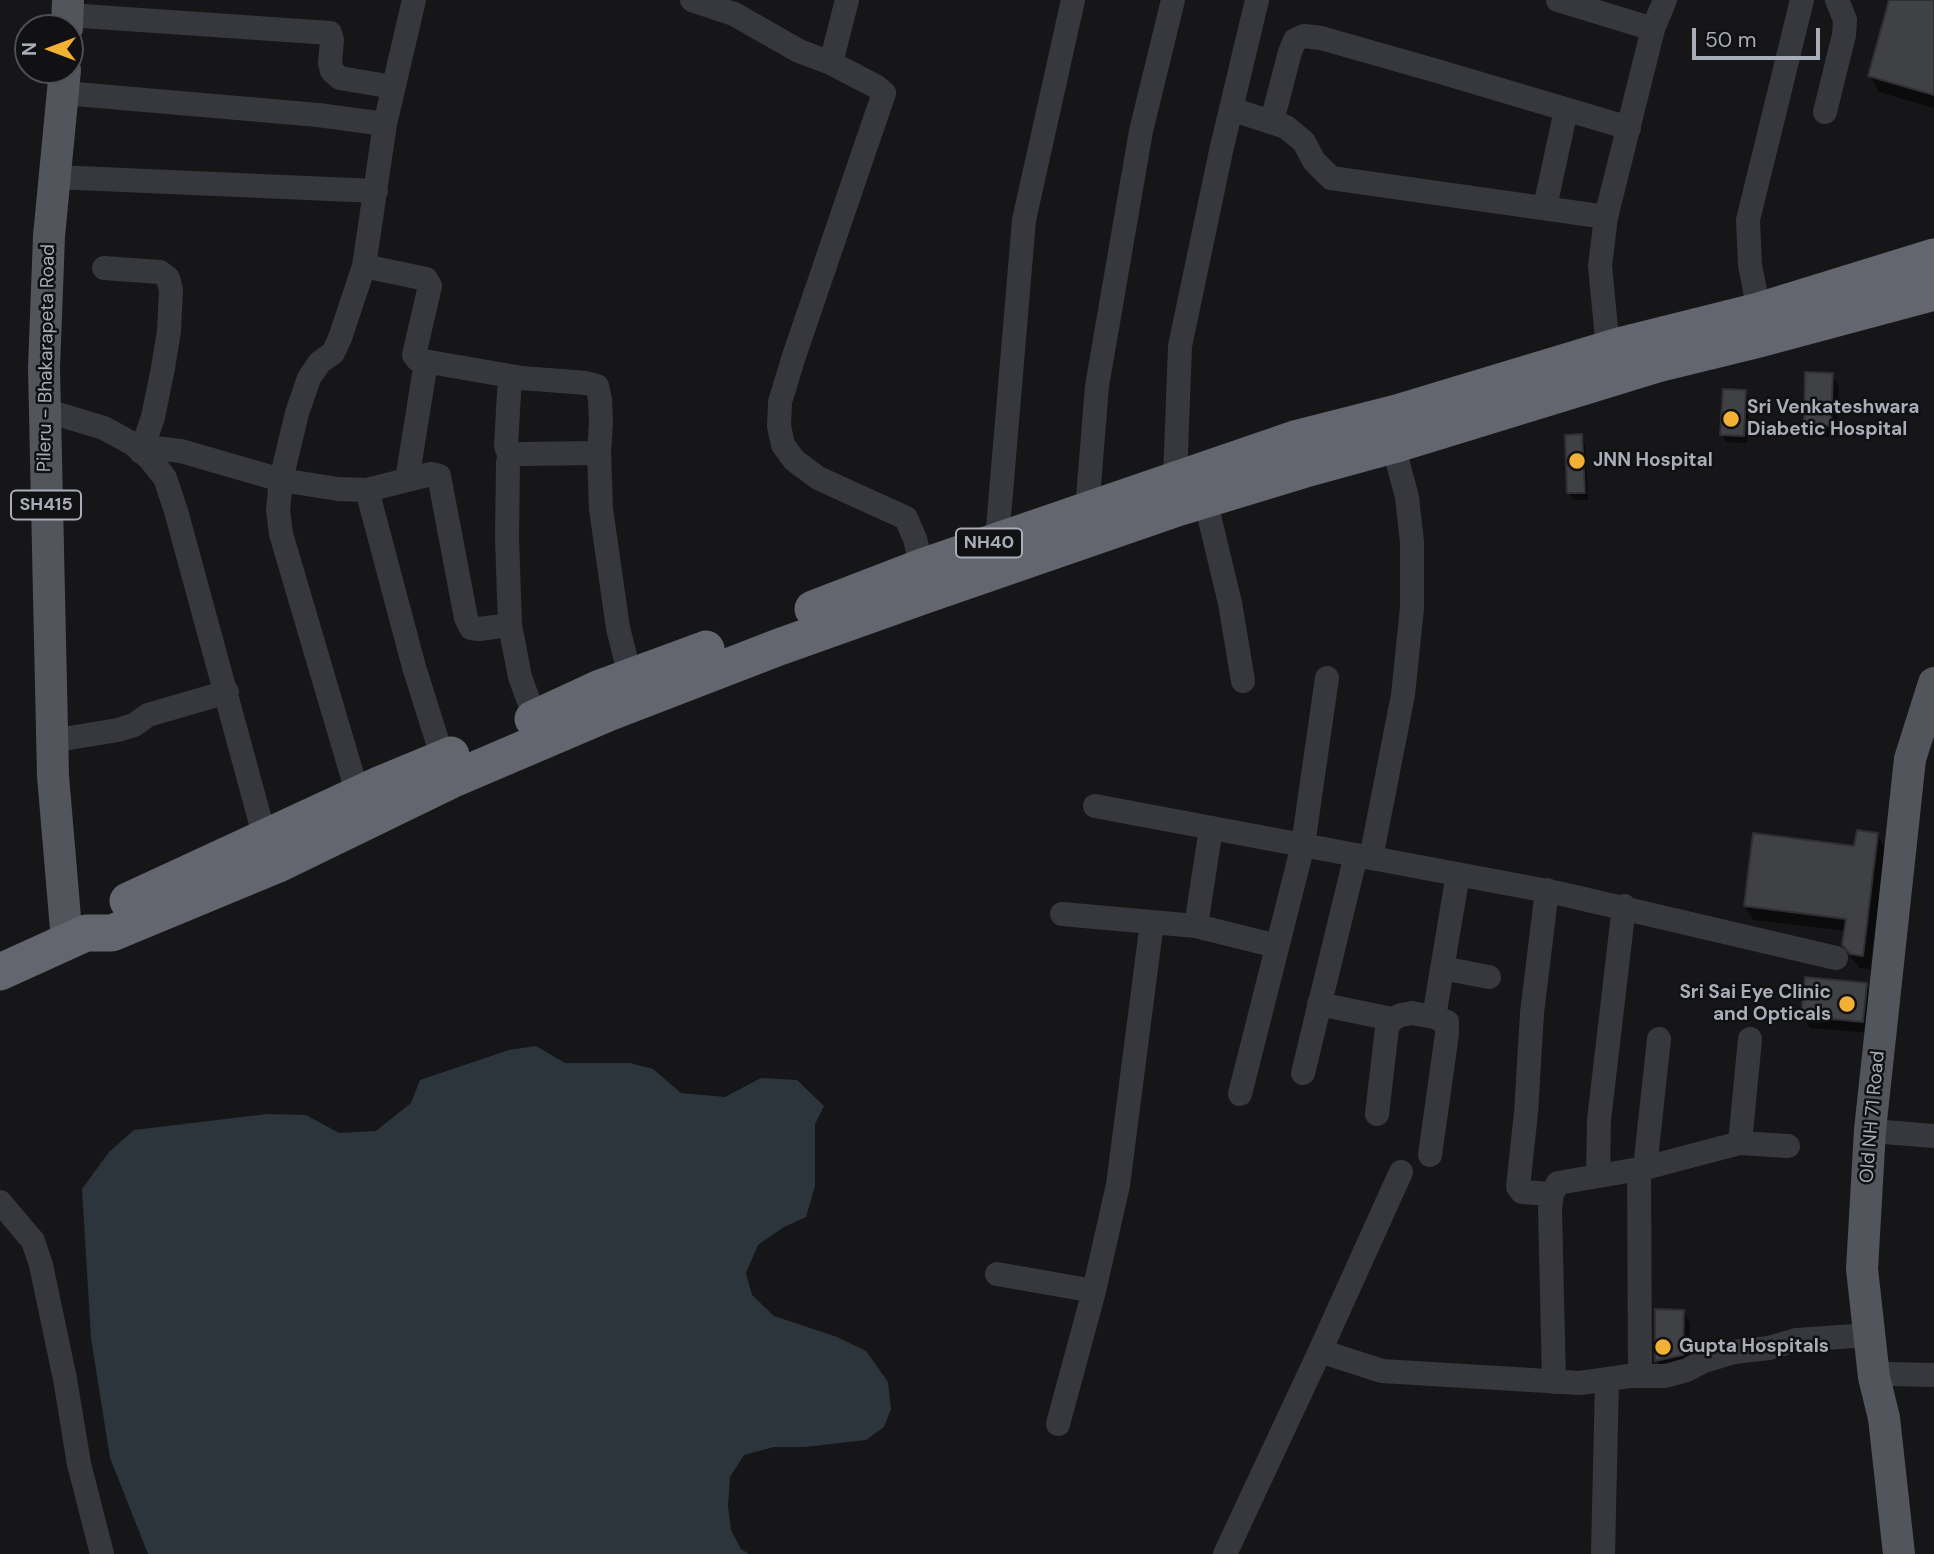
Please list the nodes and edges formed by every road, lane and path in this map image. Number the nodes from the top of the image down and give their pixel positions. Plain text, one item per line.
1 (414, 0) edge
2 (693, 0) edge
3 (847, 0) edge
4 (1073, 0) edge
5 (1173, 0) edge
6 (1257, 0) edge
7 (1558, 0) edge
8 (1665, 0) edge
9 (1802, 0) edge
10 (1837, 0) edge
11 (736, 7) edge
12 (84, 15) edge
13 (1653, 29) junction
14 (831, 63) junction
15 (64, 84) edge
16 (84, 84) edge
17 (393, 87) junction
18 (1231, 108) junction
19 (1566, 110) junction
20 (1825, 112) dead end
21 (1272, 121) junction
22 (385, 124) junction
23 (1629, 128) junction
24 (55, 177) junction
25 (376, 191) junction
26 (1545, 207) junction
27 (1606, 217) junction
28 (1934, 257) edge
29 (364, 266) junction
30 (104, 268) dead end
31 (1888, 288) junction
32 (1934, 292) edge
33 (1759, 311) junction
34 (1617, 356) junction
35 (426, 362) junction
36 (509, 376) junction
37 (44, 410) junction
38 (1398, 433) junction
39 (141, 452) junction
40 (599, 453) junction
41 (510, 457) junction
42 (1175, 479) junction
43 (407, 480) junction
44 (282, 481) junction
45 (367, 490) junction
46 (1205, 499) junction
47 (1087, 510) junction
48 (997, 540) junction
49 (922, 567) junction
50 (510, 625) junction
51 (630, 676) junction
52 (1327, 678) dead end
53 (1242, 681) dead end
54 (1934, 683) edge
55 (227, 692) junction
56 (535, 718) junction
57 (1934, 729) edge
58 (51, 741) junction
59 (443, 758) junction
60 (358, 795) junction
61 (1095, 806) dead end
62 (1211, 828) junction
63 (265, 838) junction
64 (1303, 845) junction
65 (1364, 856) junction
66 (1458, 874) junction
67 (1547, 890) junction
68 (1624, 906) junction
69 (1062, 914) dead end
70 (1153, 922) junction
71 (1196, 926) junction
72 (77, 937) junction
73 (1277, 946) junction
74 (1836, 958) dead end
75 (1442, 968) junction
76 (0, 972) edge
77 (1489, 976) dead end
78 (1319, 1003) junction
79 (1434, 1017) junction
80 (1392, 1019) junction
81 (1659, 1039) dead end
82 (1750, 1039) dead end
83 (1303, 1073) dead end
84 (1240, 1094) dead end
85 (1377, 1114) dead end
86 (1884, 1132) junction
87 (1934, 1136) edge
88 (1740, 1143) junction
89 (1788, 1146) dead end
90 (1430, 1155) dead end
91 (1642, 1168) junction
92 (1401, 1172) dead end
93 (1598, 1176) junction
94 (1552, 1194) junction
95 (0, 1202) edge
96 (997, 1274) dead end
97 (1094, 1291) junction
98 (1869, 1335) junction
99 (1320, 1351) junction
100 (1888, 1374) junction
101 (1934, 1375) edge
102 (1640, 1376) junction
103 (1606, 1380) junction
104 (1555, 1381) junction
105 (1058, 1424) dead end
106 (102, 1554) edge
107 (1224, 1554) edge
108 (1602, 1554) edge
109 (1899, 1554) edge
110 (1921, 1554) edge

1 - 17 street
2 - 11 street
3 - 14 street
4 - 48 street
5 - 47 street
6 - 18 street
7 - 13 street
8 - 13 street
9 - 33 street
10 - 20 street
11 - 14 street
12 - 17 street
13 - 23 street
14 - 49 street
15 - 24 main road, Pileru - Bhakarapeta Road / SH415
16 - 22 street
17 - 22 street
18 - 21 street
18 - 42 street
19 - 21 street
19 - 23 street
19 - 26 street
21 - 26 street
22 - 25 street
23 - 27 street
24 - 25 street
24 - 37 main road, Pileru - Bhakarapeta Road / SH415
25 - 29 street
26 - 27 street
27 - 34 street
28 - 31 highway, NH40
29 - 35 street
29 - 44 street
30 - 39 street
31 - 32 highway, NH40
31 - 33 highway, NH40
31 - 34 highway, NH40
33 - 34 highway, NH40
34 - 38 highway, NH40
35 - 36 street
35 - 43 street
36 - 40 street
36 - 41 street
37 - 39 street
37 - 58 main road, Pileru - Bhakarapeta Road / SH415
38 - 42 highway, NH40
38 - 46 highway, NH40
38 - 65 street
39 - 44 street
39 - 55 street
40 - 41 street
40 - 51 street
41 - 50 street
42 - 47 highway, NH40
43 - 45 street
43 - 50 street
44 - 45 street
44 - 60 street
45 - 59 street
46 - 53 street
46 - 72 highway, NH40
47 - 48 highway, NH40
48 - 49 highway, NH40
49 - 51 highway, NH40
50 - 56 street
51 - 56 highway, NH40
52 - 64 street
54 - 98 main road, Old NH 71 Road
55 - 58 street
55 - 63 street
56 - 59 highway, NH40
57 - 86 main road, Old NH 71 Road
58 - 72 main road, Pileru - Bhakarapeta Road / SH415
59 - 60 highway, NH40
60 - 63 highway, NH40
61 - 62 street
62 - 64 street
62 - 71 street
63 - 72 highway, NH40
64 - 65 street
64 - 73 street
65 - 66 street
65 - 78 street
66 - 67 street
66 - 75 street
67 - 68 street
67 - 94 street
68 - 74 street
68 - 93 street
69 - 70 street
70 - 71 street
70 - 97 street
71 - 73 street
72 - 76 highway, NH40
73 - 84 street
75 - 77 street
75 - 79 street
78 - 80 street
78 - 83 street
79 - 80 street
79 - 90 street
80 - 85 street
81 - 91 street
82 - 88 street
86 - 87 street
86 - 100 main road, Old NH 71 Road
88 - 89 street
88 - 91 street
91 - 93 street
91 - 102 street
92 - 99 street
93 - 94 street
94 - 104 street
95 - 106 street
96 - 97 street
97 - 105 street
98 - 102 street
98 - 109 main road, Old NH 71 Road
99 - 104 street
99 - 107 street
100 - 101 street
100 - 110 main road, Old NH 71 Road
102 - 103 street
103 - 104 street
103 - 108 street

